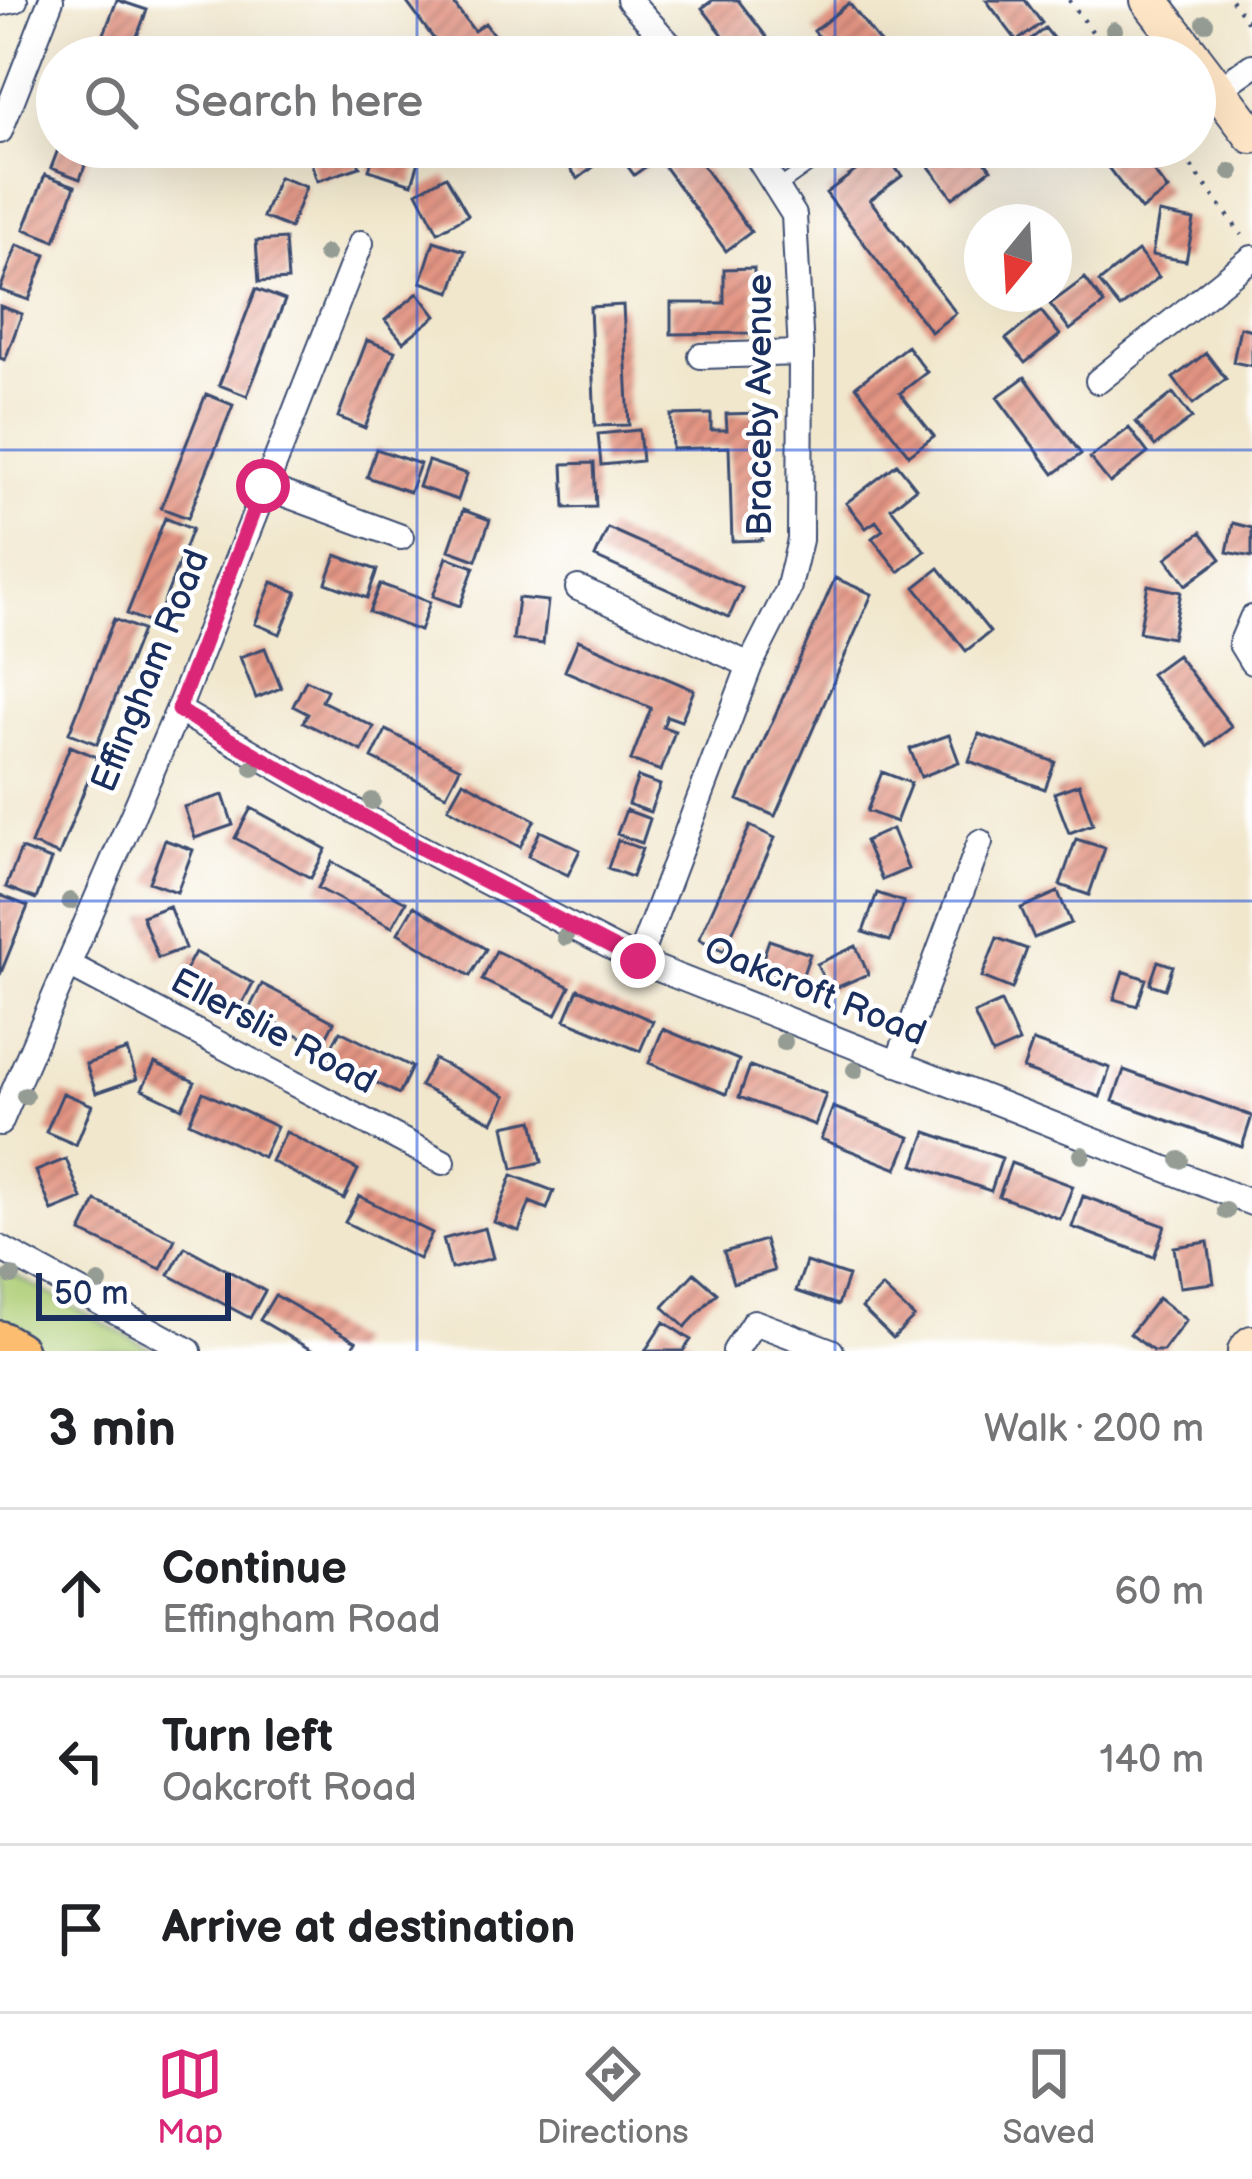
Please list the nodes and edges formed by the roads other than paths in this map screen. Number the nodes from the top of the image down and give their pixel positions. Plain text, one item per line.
1 (15, 0) edge
2 (51, 0) edge
3 (629, 0) edge
4 (1149, 0) edge
5 (0, 3) edge
6 (37, 36) edge
7 (662, 36) edge
8 (1176, 36) edge
9 (36, 39) edge
10 (1252, 66) edge
11 (1216, 87) edge
12 (1218, 90) junction
13 (0, 131) edge
14 (1252, 135) edge
15 (767, 168) edge
16 (805, 168) edge
17 (780, 186) junction
18 (362, 243) dead end
19 (1252, 254) edge
20 (801, 352) junction
21 (701, 356) dead end
22 (1098, 381) dead end
23 (263, 486) junction
24 (401, 537) dead end
25 (578, 588) dead end
26 (1252, 618) edge
27 (1252, 662) edge
28 (750, 665) junction
29 (178, 710) junction
30 (980, 842) dead end
31 (638, 961) junction
32 (69, 965) junction
33 (897, 1064) junction
34 (0, 1123) edge
35 (442, 1162) dead end
36 (1252, 1203) edge
37 (0, 1248) edge
38 (0, 1341) edge
39 (1252, 1344) edge
40 (17, 1351) edge
41 (189, 1351) edge
42 (735, 1351) edge
43 (831, 1351) edge
44 (1246, 1351) edge

1 - 5 street
2 - 6 street
3 - 7 street
4 - 8 street
9 - 13 street
10 - 12 street
11 - 12 street
12 - 14 street
15 - 17 street, Braceby Avenue
16 - 17 lane
17 - 20 street, Braceby Avenue
18 - 23 street, Effingham Road
19 - 22 street
20 - 21 street
20 - 28 street, Braceby Avenue
23 - 24 street
23 - 29 street, Effingham Road
25 - 28 street
26 - 27 street
28 - 31 street, Braceby Avenue
29 - 31 street, Oakcroft Road
29 - 32 street, Effingham Road
30 - 33 street
31 - 33 street, Oakcroft Road
32 - 34 street, Effingham Road
32 - 35 street, Ellerslie Road
33 - 36 street, Oakcroft Road
37 - 41 street
38 - 40 main road
39 - 44 street
42 - 43 street

